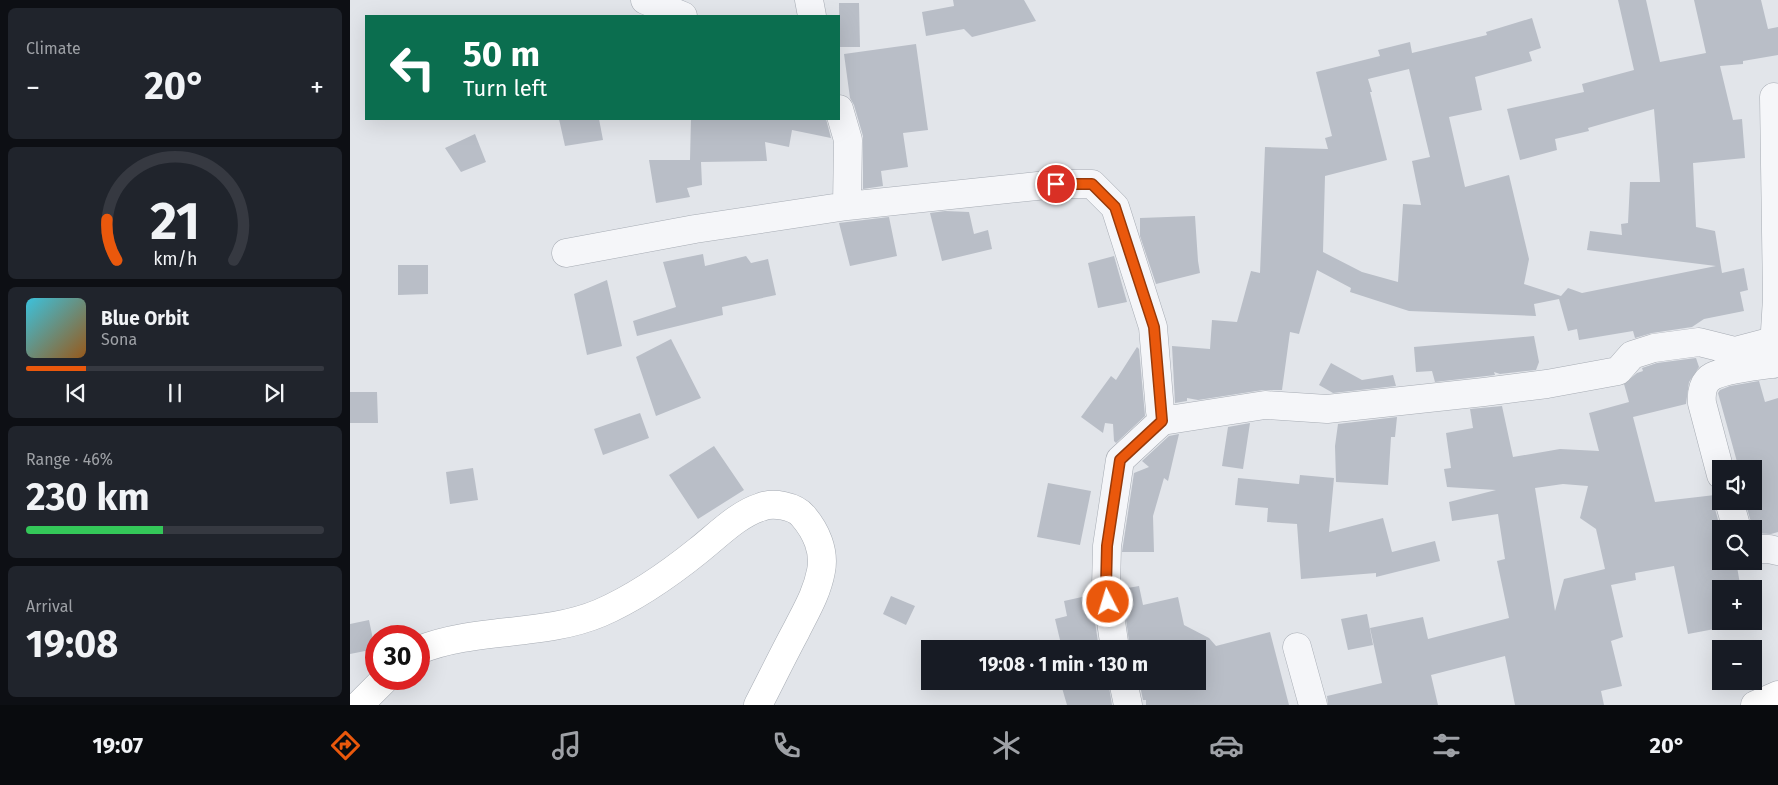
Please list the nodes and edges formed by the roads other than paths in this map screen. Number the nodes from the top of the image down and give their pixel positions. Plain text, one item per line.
1 (645, 0) edge
2 (809, 0) edge
3 (681, 15) edge
4 (812, 15) edge
5 (1774, 98) dead end
6 (840, 112) edge
7 (847, 206) junction
8 (566, 252) dead end
9 (1775, 356) edge
10 (1162, 421) junction
11 (1717, 460) edge
12 (1762, 549) edge
13 (1778, 552) edge
14 (1115, 640) edge
15 (430, 646) edge
16 (1297, 647) dead end
17 (374, 690) edge
18 (1125, 690) edge
19 (1778, 695) edge
20 (359, 705) edge
21 (758, 705) edge
22 (1128, 705) edge
23 (1314, 705) edge
24 (1755, 705) edge

1 - 3 street
2 - 4 street
5 - 9 street
6 - 7 street
7 - 8 street
7 - 10 street
9 - 10 street
9 - 11 street
10 - 14 street
12 - 13 street
15 - 21 street
16 - 23 street
17 - 20 street
18 - 22 street
19 - 24 street

